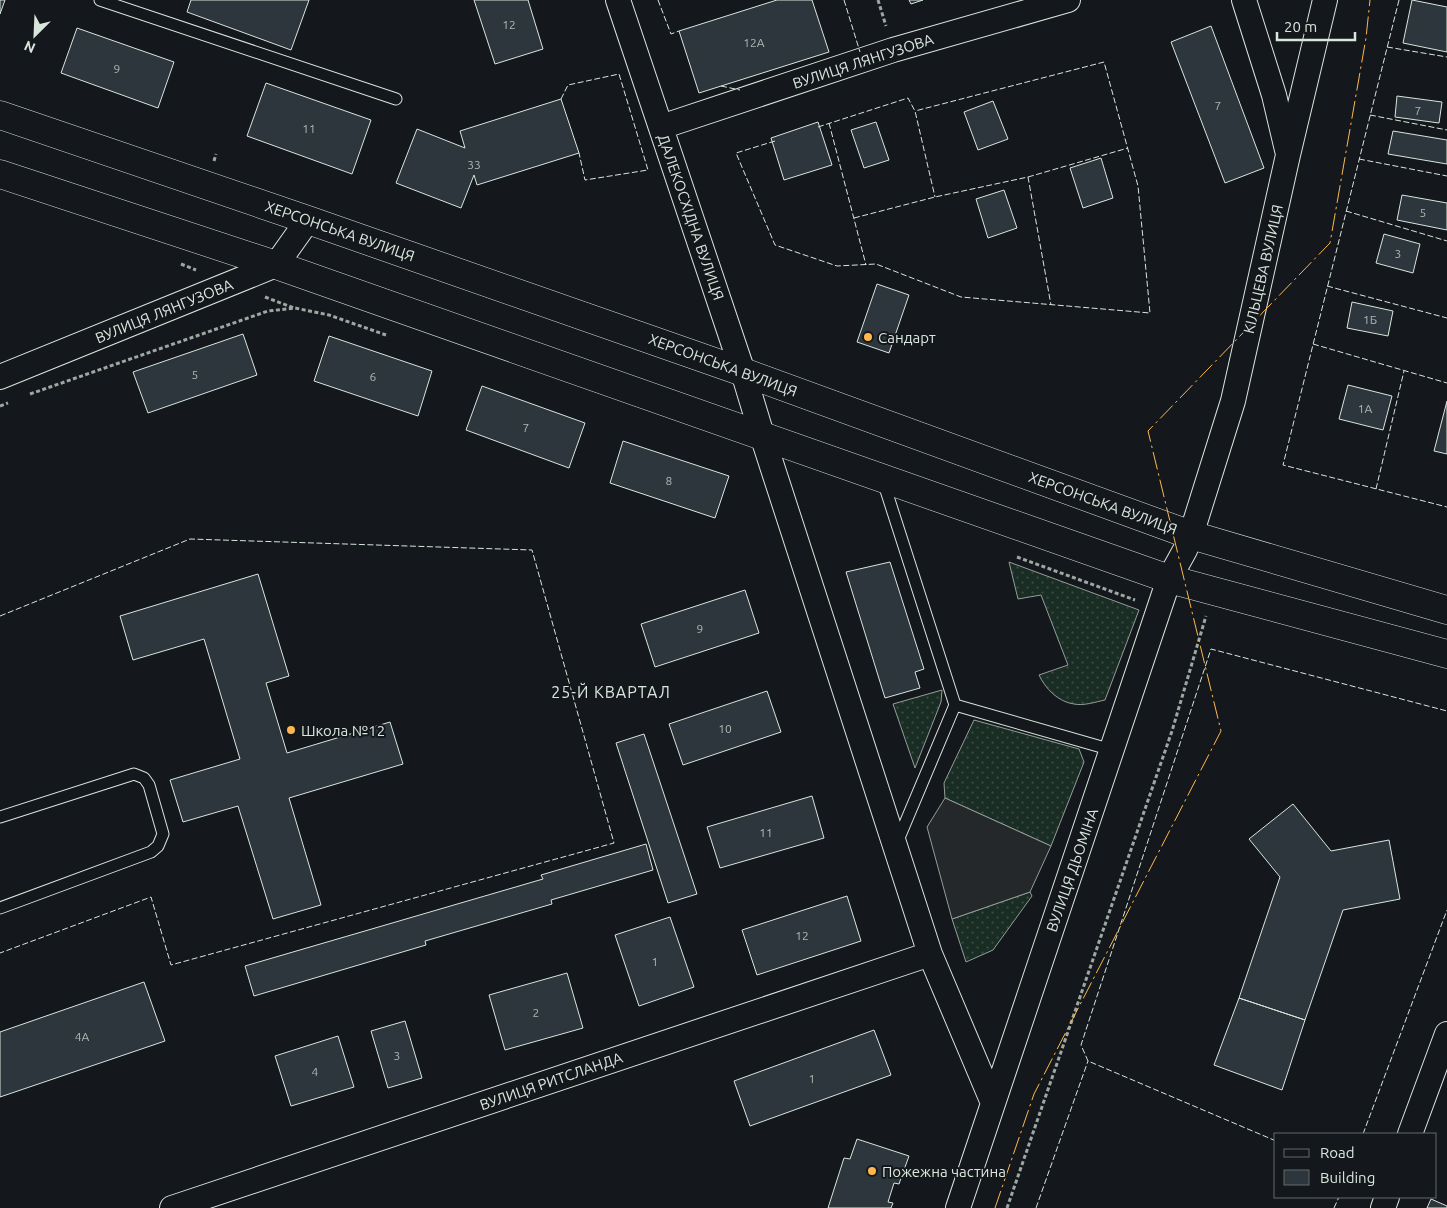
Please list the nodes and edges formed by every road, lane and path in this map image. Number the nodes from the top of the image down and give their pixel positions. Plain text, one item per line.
1 (100, 0) edge
2 (618, 0) edge
3 (1068, 0) edge
4 (1244, 0) edge
5 (1325, 0) edge
6 (396, 99) dead end
7 (0, 115) edge
8 (661, 127) junction
9 (1288, 155) junction
10 (0, 174) edge
11 (308, 220) junction
12 (276, 265) junction
13 (268, 311) dead end
14 (743, 372) junction
15 (0, 377) edge
16 (24, 397) dead end
17 (16, 400) dead end
18 (0, 406) edge
19 (762, 435) junction
20 (881, 477) junction
21 (1191, 535) junction
22 (1169, 579) junction
23 (1214, 591) junction
24 (1447, 610) edge
25 (1447, 654) edge
26 (955, 705) junction
27 (1112, 750) junction
28 (0, 817) edge
29 (895, 847) junction
30 (0, 908) edge
31 (930, 954) junction
32 (1447, 1034) edge
33 (994, 1103) junction
34 (1410, 1133) edge
35 (172, 1208) edge
36 (958, 1208) edge
37 (1007, 1208) edge

1 - 6 lane
2 - 8 street, ДАЛЕКОСХІДНА ВУЛИЦЯ
3 - 8 street, ВУЛИЦЯ ЛЯНГУЗОВА
4 - 9 street
5 - 9 street, КІЛЬЦЕВА ВУЛИЦЯ
7 - 11 street, ХЕРСОНСЬКА ВУЛИЦЯ
8 - 14 street, ДАЛЕКОСХІДНА ВУЛИЦЯ
9 - 21 street, КІЛЬЦЕВА ВУЛИЦЯ
10 - 12 street
11 - 12 street
11 - 14 street, ХЕРСОНСЬКА ВУЛИЦЯ
12 - 15 street, ВУЛИЦЯ ЛЯНГУЗОВА
12 - 19 street
13 - 16 path
14 - 19 street, ДАЛЕКОСХІДНА ВУЛИЦЯ
14 - 21 street, ХЕРСОНСЬКА ВУЛИЦЯ
17 - 18 path
19 - 20 street
19 - 29 street, ДАЛЕКОСХІДНА ВУЛИЦЯ
20 - 22 street
20 - 26 lane
21 - 22 street, ВУЛИЦЯ ДЬОМІНА
21 - 24 street, ХЕРСОНСЬКА ВУЛИЦЯ
22 - 23 street
22 - 27 street, ВУЛИЦЯ ДЬОМІНА
23 - 25 street
23 - 37 path
26 - 27 lane
26 - 29 lane
27 - 33 street, ВУЛИЦЯ ДЬОМІНА
28 - 30 lane
29 - 31 street, ДАЛЕКОСХІДНА ВУЛИЦЯ
31 - 33 street, ДАЛЕКОСХІДНА ВУЛИЦЯ
31 - 35 street, ВУЛИЦЯ РИТСЛАНДА
32 - 34 street
33 - 36 street, ВУЛИЦЯ ДЬОМІНА

